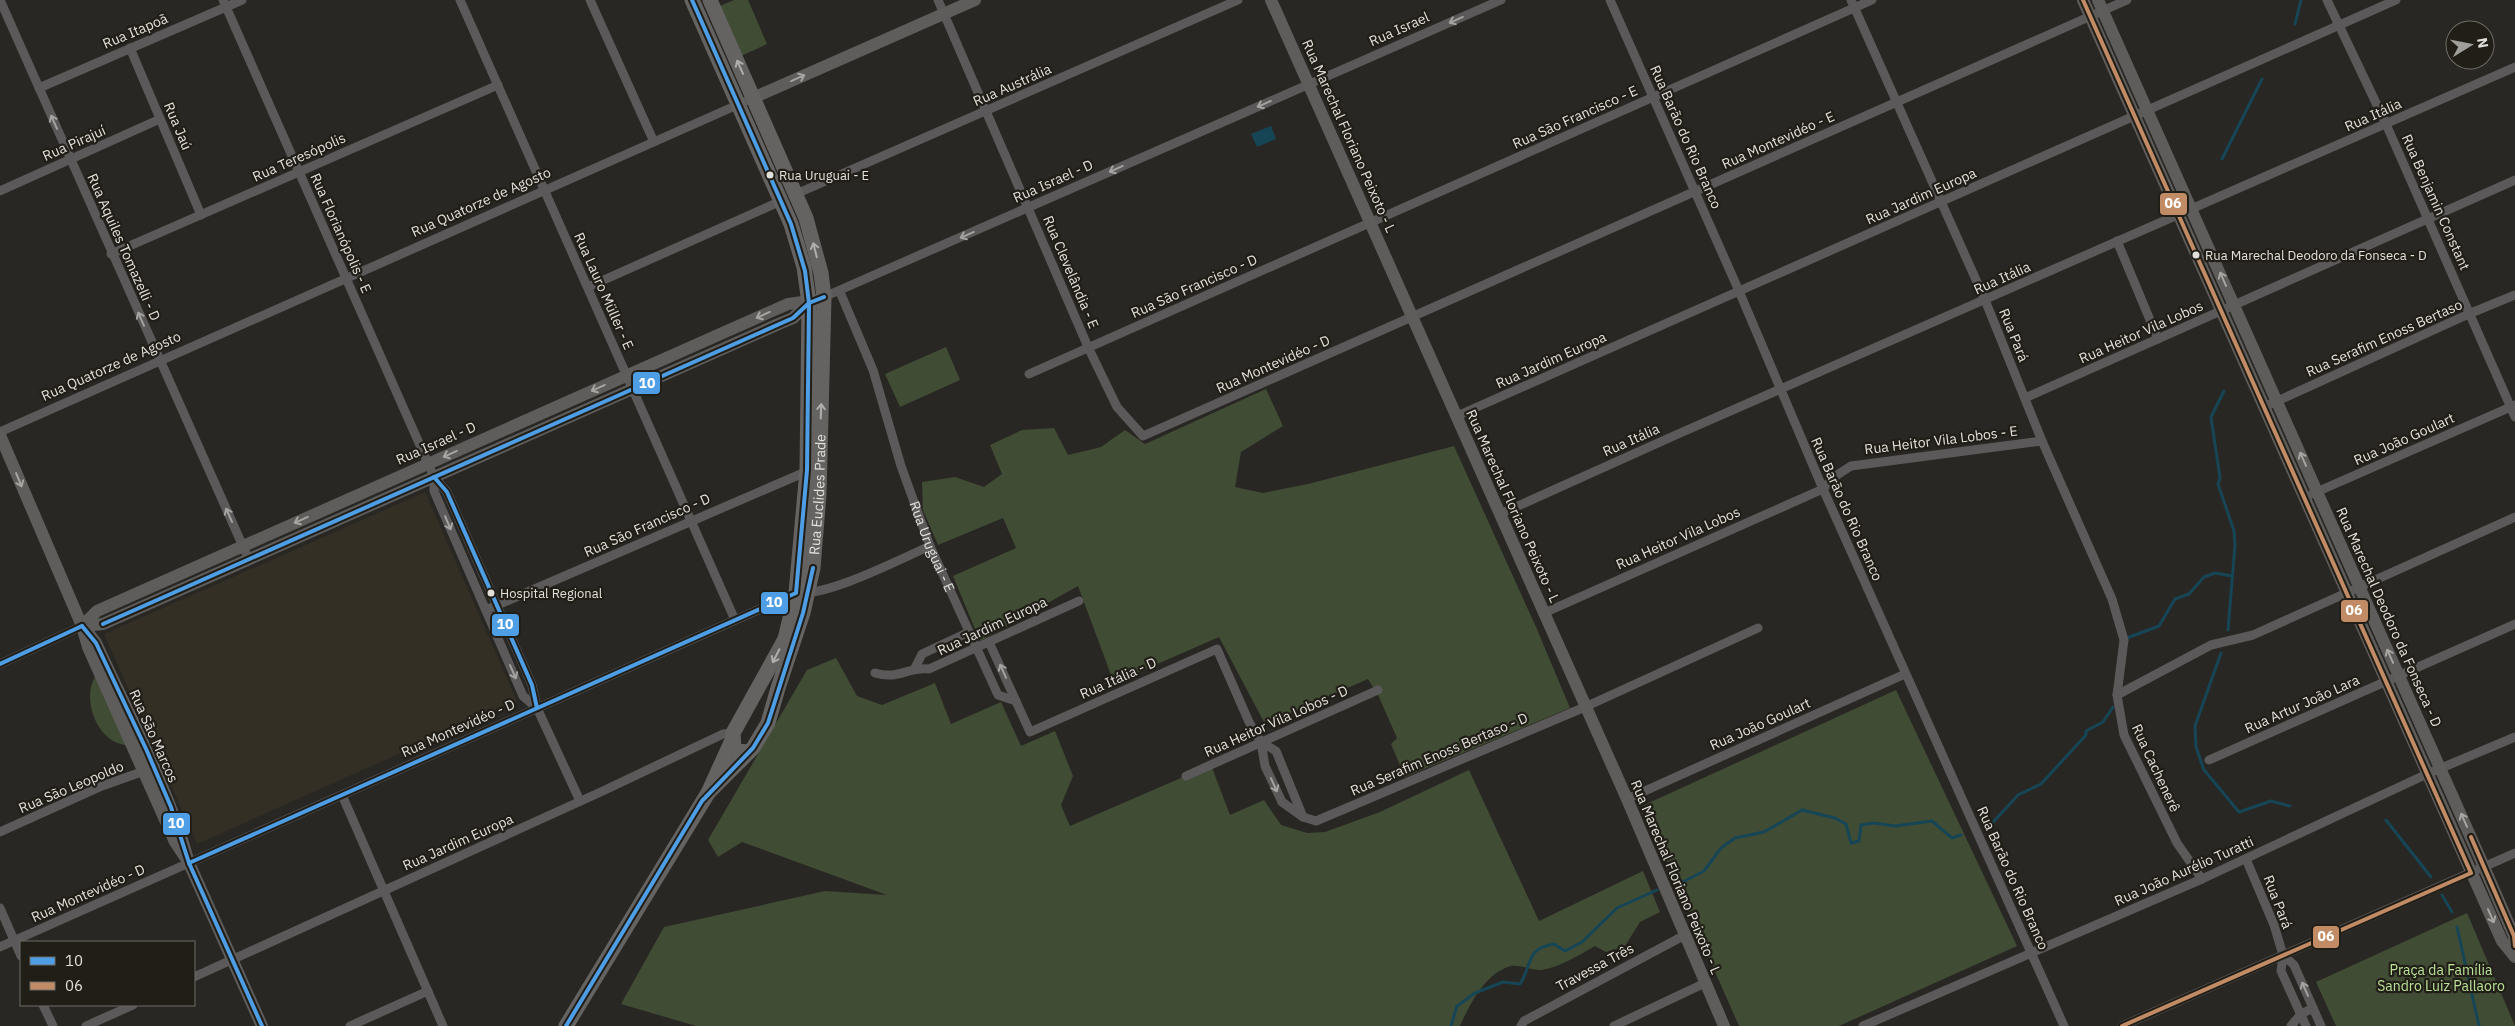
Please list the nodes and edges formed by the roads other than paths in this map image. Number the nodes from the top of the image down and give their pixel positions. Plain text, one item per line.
1 (0, 0) edge
2 (242, 0) edge
3 (460, 0) edge
4 (590, 0) edge
5 (692, 0) edge
6 (710, 0) edge
7 (938, 0) edge
8 (975, 0) edge
9 (1238, 0) edge
10 (1272, 0) edge
11 (1501, 0) edge
12 (1610, 0) edge
13 (1872, 0) edge
14 (2083, 0) edge
15 (2127, 0) edge
16 (2327, 0) edge
17 (2396, 0) edge
18 (224, 3) edge
19 (1853, 4) edge
20 (2101, 5) edge
21 (944, 14) junction
22 (2090, 16) junction
23 (2339, 25) junction
24 (130, 48) junction
25 (2515, 67) edge
26 (1309, 84) junction
27 (498, 85) junction
28 (39, 88) junction
29 (753, 98) junction
30 (1653, 98) junction
31 (1897, 102) junction
32 (738, 105) junction
33 (2148, 110) junction
34 (987, 111) junction
35 (2135, 116) junction
36 (160, 119) junction
37 (2386, 124) junction
38 (654, 142) junction
39 (70, 160) junction
40 (299, 172) junction
41 (2515, 180) edge
42 (545, 190) junction
43 (0, 191) edge
44 (1695, 192) junction
45 (796, 194) junction
46 (781, 201) junction
47 (1941, 202) junction
48 (1029, 208) junction
49 (2192, 209) junction
50 (201, 215) junction
51 (2179, 215) junction
52 (2429, 220) junction
53 (1372, 223) junction
54 (2117, 241) junction
55 (111, 254) junction
56 (346, 278) junction
57 (588, 287) junction
58 (1739, 291) junction
59 (840, 292) junction
60 (2515, 296) edge
61 (824, 297) junction
62 (1985, 300) junction
63 (809, 302) junction
64 (2234, 306) junction
65 (2222, 311) junction
66 (2471, 313) junction
67 (1413, 317) junction
68 (2158, 339) junction
69 (1088, 347) junction
70 (159, 361) junction
71 (1028, 374) dead end
72 (627, 375) junction
73 (633, 389) junction
74 (1781, 390) junction
75 (2024, 398) junction
76 (2277, 401) junction
77 (2513, 406) edge
78 (2264, 407) junction
79 (1457, 416) junction
80 (2515, 417) edge
81 (0, 433) edge
82 (1143, 436) joint
83 (2042, 441) junction
84 (428, 463) junction
85 (814, 469) junction
86 (434, 478) junction
87 (1823, 488) junction
88 (2317, 492) junction
89 (2304, 498) junction
90 (1500, 514) junction
91 (2515, 517) edge
92 (691, 521) junction
93 (243, 546) junction
94 (930, 546) junction
95 (249, 560) junction
96 (155, 585) junction
97 (2360, 587) junction
98 (2347, 593) junction
99 (802, 594) junction
100 (161, 598) junction
101 (2112, 599) joint
102 (1079, 601) dead end
103 (497, 605) junction
104 (486, 610) junction
105 (1544, 613) junction
106 (735, 620) junction
107 (2515, 624) edge
108 (82, 626) junction
109 (1758, 628) dead end
110 (969, 632) junction
111 (989, 642) junction
112 (976, 648) junction
113 (922, 654) junction
114 (0, 664) edge
115 (915, 668) junction
116 (929, 669) junction
117 (875, 673) dead end
118 (1905, 674) junction
119 (2399, 676) junction
120 (2386, 681) junction
121 (1378, 690) dead end
122 (2118, 696) junction
123 (1016, 701) junction
124 (750, 703) junction
125 (1585, 707) junction
126 (537, 708) junction
127 (770, 715) junction
128 (733, 736) junction
129 (2515, 737) edge
130 (1261, 742) junction
131 (749, 752) junction
132 (2209, 760) dead end
133 (2440, 769) junction
134 (148, 770) junction
135 (2428, 774) junction
136 (1186, 776) dead end
137 (708, 793) junction
138 (342, 795) junction
139 (1627, 799) junction
140 (580, 802) junction
141 (1303, 817) junction
142 (0, 832) edge
143 (2515, 853) edge
144 (2246, 859) junction
145 (189, 863) junction
146 (2484, 867) junction
147 (2471, 872) junction
148 (2202, 880) junction
149 (384, 891) junction
150 (0, 908) edge
151 (1684, 935) junction
152 (14, 940) junction
153 (2515, 946) edge
154 (0, 947) edge
155 (2032, 953) junction
156 (20, 954) edge
157 (2283, 955) junction
158 (2515, 957) edge
159 (232, 960) junction
160 (195, 977) edge
161 (1705, 982) junction
162 (428, 991) junction
163 (43, 1006) edge
164 (131, 1006) edge
165 (2313, 1008) junction
166 (2301, 1014) junction
167 (53, 1026) edge
168 (86, 1026) edge
169 (262, 1026) edge
170 (350, 1026) edge
171 (443, 1026) edge
172 (566, 1026) edge
173 (1521, 1026) edge
174 (1614, 1026) edge
175 (1724, 1026) edge
176 (1863, 1026) edge
177 (2064, 1026) edge
178 (2122, 1026) edge
179 (2291, 1026) edge
180 (2306, 1026) edge
181 (2321, 1026) edge

1 - 28 street, Rua Aquiles Tomazelli - D
2 - 18 street, Rua Itapoã
3 - 27 street, Rua Lauro Müller - E
4 - 38 street
5 - 32 main road
29 -> 6 main road
7 - 21 street, Rua Clevelândia - E
8 - 21 street, Rua Quatorze de Agosto
9 - 34 street, Rua Austrália
10 - 26 street, Rua Marechal Floriano Peixoto - L
11 -> 26 street, Rua Israel
12 - 30 street, Rua Barão do Rio Branco
13 - 19 street, Rua São Francisco - E
14 - 22 street, Rua Marechal Deodoro da Fonseca - D
15 - 20 street, Rua Montevidéo - E
16 - 23 street, Rua Benjamin Constant
17 - 23 street, Rua Jardim Europa
18 - 24 street, Rua Itapoã
18 - 40 street, Rua Florianópolis - E
19 - 30 street, Rua São Francisco - E
19 - 31 street, Rua Pará
20 - 22 street, Rua Montevidéo - E
20 - 33 street, Rua Marechal Deodoro da Fonseca - D
29 -> 21 street, Rua Quatorze de Agosto
21 - 34 street, Rua Clevelândia - E
22 - 31 street, Rua Montevidéo - E
22 - 35 street, Rua Marechal Deodoro da Fonseca - D
23 - 33 street, Rua Jardim Europa
23 - 37 street, Rua Benjamin Constant
24 - 28 street, Rua Itapoã
24 - 36 street, Rua Jaú
25 - 37 street, Rua Itália
26 -> 48 street, Rua Israel - D
26 - 53 street, Rua Marechal Floriano Peixoto - L
27 - 40 street, Rua Teresópolis
27 - 42 street, Rua Lauro Müller - E
39 -> 28 street, Rua Aquiles Tomazelli - D
29 - 32 street, Rua Quatorze de Agosto
29 - 45 main road
30 - 44 street, Rua Barão do Rio Branco
30 - 53 street, Rua São Francisco - E
31 - 44 street, Rua Montevidéo - E
31 - 47 street, Rua Pará
32 - 38 street, Rua Quatorze de Agosto
32 - 46 main road
33 - 35 street, Rua Jardim Europa
33 - 49 street, Rua Marechal Deodoro da Fonseca - D
34 - 45 street, Rua Austrália
34 - 48 street, Rua Clevelândia - E
35 - 47 street, Rua Jardim Europa
35 - 51 street, Rua Marechal Deodoro da Fonseca - D
36 - 39 street, Rua Pirajuí
36 - 50 street, Rua Jaú
37 - 49 street, Rua Itália
37 - 52 street, Rua Benjamin Constant
38 - 42 street, Rua Quatorze de Agosto
39 - 43 street, Rua Pirajuí
39 - 55 street, Rua Aquiles Tomazelli - D
40 - 50 street, Rua Teresópolis
40 - 56 street, Rua Florianópolis - E
41 - 52 street, Rua Heitor Vila Lobos
42 - 56 street, Rua Quatorze de Agosto
42 - 57 street, Rua Lauro Müller - E
44 - 58 street, Rua Barão do Rio Branco
44 - 67 street, Rua Montevidéo - E
61 -> 45 main road
46 - 57 street
46 - 63 main road
47 - 58 street, Rua Jardim Europa
47 - 62 street, Rua Pará
48 -> 59 street, Rua Israel - D
48 - 69 street, Rua Clevelândia - E
49 - 51 street, Rua Itália
64 -> 49 street, Rua Marechal Deodoro da Fonseca - D
50 - 55 street, Rua Teresópolis
51 - 54 street, Rua Itália
51 - 65 street, Rua Marechal Deodoro da Fonseca - D
52 - 64 street, Rua Heitor Vila Lobos
52 - 66 street, Rua Benjamin Constant
53 - 67 street, Rua Marechal Floriano Peixoto - L
53 - 69 street, Rua São Francisco - D
54 - 62 street, Rua Itália
54 - 68 street
70 -> 55 street, Rua Aquiles Tomazelli - D
56 - 70 street, Rua Quatorze de Agosto
56 - 84 street, Rua Florianópolis - E
57 - 72 street, Rua Lauro Müller - E
58 - 74 street, Rua Barão do Rio Branco
58 - 79 street, Rua Jardim Europa
59 - 61 street, Rua Israel - D
59 - 94 street, Rua Uruguai - E
60 - 66 street, Rua Serafim Enoss Bertaso
61 - 63 street, Rua Israel - D
85 -> 61 main road, Rua Euclides Prade
62 - 74 street, Rua Itália
62 - 75 street, Rua Pará
63 -> 72 street, Rua Israel - D
63 - 73 street, Rua Israel - D
63 - 85 main road, Rua Euclides Prade
64 - 65 street, Rua Heitor Vila Lobos
64 - 76 street, Rua Marechal Deodoro da Fonseca - D
65 - 68 street, Rua Heitor Vila Lobos
65 - 78 street, Rua Marechal Deodoro da Fonseca - D
66 - 76 street, Rua Serafim Enoss Bertaso
66 - 77 street, Rua Benjamin Constant
67 - 79 street, Rua Marechal Floriano Peixoto - L
67 - 82 street, Rua Montevidéo - D
68 - 75 street, Rua Heitor Vila Lobos
69 - 71 street, Rua São Francisco - D
69 - 82 street, Rua Clevelândia - E
70 - 81 street, Rua Quatorze de Agosto
93 -> 70 street, Rua Aquiles Tomazelli - D
72 - 73 street, Rua Lauro Müller - E
72 -> 84 street, Rua Israel - D
73 - 86 street, Rua Israel - D
73 - 92 street, Rua Lauro Müller - E
74 - 87 street, Rua Barão do Rio Branco
74 - 90 street, Rua Itália
75 - 83 street, Rua Pará
76 - 78 street, Rua Serafim Enoss Bertaso
88 -> 76 street, Rua Marechal Deodoro da Fonseca - D
77 - 80 street, Rua Benjamin Constant
77 - 88 street, Rua João Goulart
78 - 89 street, Rua Marechal Deodoro da Fonseca - D
79 - 90 street, Rua Marechal Floriano Peixoto - L
81 -> 108 street, Rua São Marcos
83 - 87 street, Rua Heitor Vila Lobos - E
83 - 101 street, Rua Pará
84 - 86 street, Rua Florianópolis - E
84 -> 93 street, Rua Israel - D
85 - 92 street, Rua São Francisco - D
85 - 99 main road, Rua Euclides Prade
86 - 95 street, Rua Israel - D
86 - 103 street, Rua Florianópolis - E
86 -> 104 street, Rua Florianópolis - E
87 - 105 street, Rua Heitor Vila Lobos
87 - 118 street, Rua Barão do Rio Branco
88 - 89 street, Rua João Goulart
88 - 97 street, Rua Marechal Deodoro da Fonseca - D
89 - 98 street, Rua Marechal Deodoro da Fonseca - D
90 - 105 street, Rua Marechal Floriano Peixoto - L
91 - 97 street
92 - 103 street, Rua São Francisco - D
92 - 106 street, Rua Lauro Müller - E
93 - 95 street, Rua Aquiles Tomazelli - D
93 - 96 street, Rua Israel - D
94 - 99 street, Rua Montevidéo - D
94 - 110 street, Rua Uruguai - E
95 - 100 street, Rua Israel - D
96 - 100 street
96 - 108 street, Rua Israel - D
97 - 98 street
119 -> 97 street, Rua Marechal Deodoro da Fonseca - D
98 - 120 street, Rua Marechal Deodoro da Fonseca - D
98 - 122 street
99 - 106 street, Rua Montevidéo - D
99 -> 124 main road, Rua Euclides Prade
99 - 127 main road, Rua Euclides Prade
100 - 108 street, Rua Israel - D
101 - 122 street, Rua Cachenerê
102 - 111 street, Rua Jardim Europa
103 - 104 street, Rua São Francisco - D
103 - 126 street, Rua Florianópolis - E
104 -> 126 street, Rua Florianópolis - E
105 - 125 street, Rua Marechal Floriano Peixoto - L
106 - 126 street, Rua Montevidéo - D
107 - 119 street, Rua Artur João Lara
108 - 114 street, Rua Israel - D
108 - 134 street, Rua São Marcos
109 - 125 street, Rua Serafim Enoss Bertaso - D
110 - 112 street, Rua Uruguai - E
110 - 113 street, Rua Jardim Europa
111 - 112 street, Rua Jardim Europa
123 -> 111 street
112 - 116 street, Rua Jardim Europa
112 - 123 street, Rua Uruguai - E
113 - 115 street, Rua Jardim Europa
113 - 116 street
115 - 116 street, Rua Jardim Europa
115 - 117 street, Rua Jardim Europa
118 - 139 street, Rua João Goulart
118 - 155 street, Rua Barão do Rio Branco
119 - 120 street, Rua Artur João Lara
119 - 133 street, Rua Marechal Deodoro da Fonseca - D
120 - 132 street, Rua Artur João Lara
120 - 135 street, Rua Marechal Deodoro da Fonseca - D
121 - 130 street, Rua Heitor Vila Lobos - D
122 - 148 street, Rua Cachenerê
123 - 130 street, Rua Itália - D
124 - 127 main road
124 - 128 main road, Rua Euclides Prade
125 - 139 street, Rua Marechal Floriano Peixoto - L
125 - 141 street, Rua Serafim Enoss Bertaso - D
126 - 138 street, Rua Montevidéo - D
126 - 140 street, Rua Florianópolis - E
127 - 131 main road, Rua Euclides Prade
128 - 131 main road
128 - 137 main road, Rua Euclides Prade
128 - 140 street, Rua Jardim Europa
129 - 133 street, Rua João Aurélio Turatti
130 - 136 street, Rua Heitor Vila Lobos - D
130 - 141 street
130 -> 141 street
131 - 137 main road, Rua Euclides Prade
133 - 135 street, Rua João Aurélio Turatti
146 -> 133 street, Rua Marechal Deodoro da Fonseca - D
134 - 142 street, Rua São Leopoldo
134 - 145 street, Rua São Marcos
135 - 144 street, Rua João Aurélio Turatti
135 - 147 street, Rua Marechal Deodoro da Fonseca - D
137 - 172 main road, Rua Euclides Prade
138 - 145 street, Rua Montevidéo - D
138 - 149 street
139 - 151 street, Rua Marechal Floriano Peixoto - L
140 - 149 street, Rua Jardim Europa
143 - 146 street
144 - 148 street, Rua João Aurélio Turatti
144 - 157 street, Rua Pará
145 - 152 street, Rua Montevidéo - D
145 - 159 street, Rua São Marcos
146 - 147 street
146 - 153 street, Rua Marechal Deodoro da Fonseca - D
147 - 157 street
147 -> 158 street, Rua Marechal Deodoro da Fonseca - D
148 - 155 street, Rua João Aurélio Turatti
149 - 159 street, Rua Jardim Europa
149 - 162 street
150 - 152 street
151 - 161 street, Rua Marechal Floriano Peixoto - L
151 - 173 street, Travessa Três
152 - 154 street, Rua Montevidéo - D
152 - 156 street
155 - 176 street, Rua João Aurélio Turatti
155 - 177 street, Rua Barão do Rio Branco
165 -> 157 street, Rua Pará
157 - 166 street, Rua Pará
157 - 178 street
159 - 160 street, Rua Jardim Europa
159 - 169 street, Rua São Marcos
161 - 174 street
161 - 175 street, Rua Marechal Floriano Peixoto - L
162 - 170 street
162 - 171 street
163 - 167 street
164 - 168 street
165 - 166 street
165 - 181 street, Rua Pará
166 - 179 street
166 - 180 street, Rua Pará

